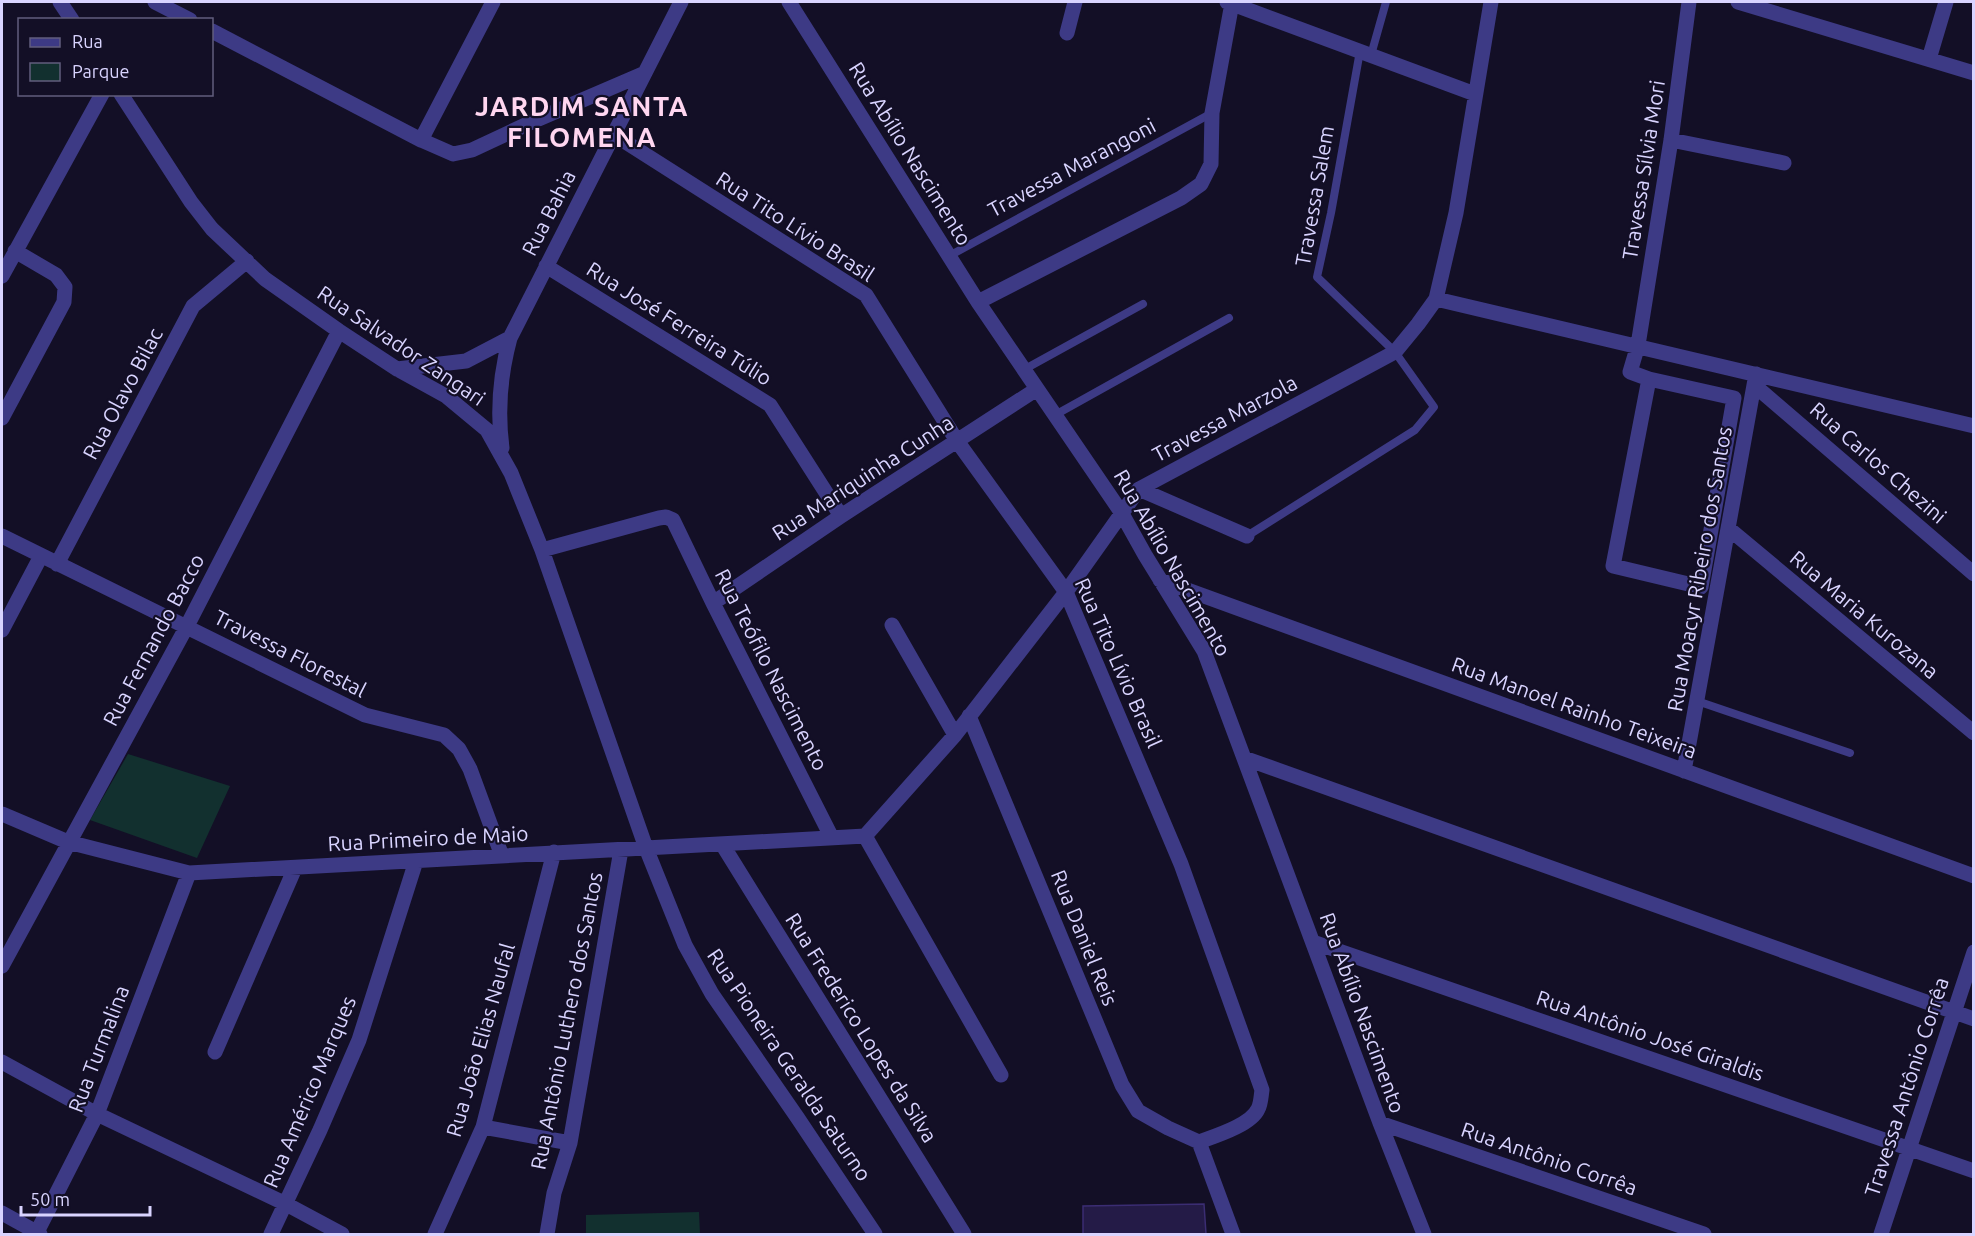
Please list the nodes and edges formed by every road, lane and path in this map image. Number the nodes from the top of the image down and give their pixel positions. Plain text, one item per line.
1 (60, 2) edge
2 (155, 2) edge
3 (681, 2) edge
4 (789, 2) edge
5 (1076, 2) edge
6 (1229, 2) edge
7 (1386, 2) edge
8 (1491, 2) edge
9 (1689, 2) edge
10 (1738, 2) edge
11 (1946, 2) edge
12 (486, 4) edge
13 (71, 18) edge
14 (186, 18) edge
15 (213, 32) edge
16 (1067, 33) dead end
17 (1366, 53) junction
18 (1929, 60) junction
19 (1974, 73) edge
20 (644, 74) junction
21 (1475, 94) junction
22 (101, 96) edge
23 (122, 96) edge
24 (1212, 113) junction
25 (613, 134) junction
26 (421, 140) junction
27 (1671, 140) junction
28 (1784, 163) dead end
29 (15, 251) junction
30 (949, 255) junction
31 (247, 261) junction
32 (546, 266) junction
33 (2, 276) edge
34 (1436, 299) junction
35 (978, 302) junction
36 (1143, 304) dead end
37 (1228, 318) dead end
38 (339, 332) junction
39 (510, 338) junction
40 (1638, 345) junction
41 (1395, 352) junction
42 (397, 369) junction
43 (1025, 369) junction
44 (1649, 379) junction
45 (1755, 380) junction
46 (1037, 389) junction
47 (1055, 415) junction
48 (2, 418) edge
49 (1974, 426) edge
50 (957, 441) junction
51 (503, 456) junction
52 (1139, 489) junction
53 (1121, 512) junction
54 (842, 516) junction
55 (1728, 528) junction
56 (2, 536) edge
57 (1247, 536) joint
58 (543, 550) junction
59 (41, 556) junction
60 (57, 564) junction
61 (1974, 574) edge
62 (1160, 580) junction
63 (1066, 592) junction
64 (713, 603) junction
65 (892, 625) dead end
66 (187, 626) junction
67 (2, 630) edge
68 (1697, 701) junction
69 (969, 716) junction
70 (1974, 733) edge
71 (955, 735) junction
72 (1850, 753) dead end
73 (1244, 758) junction
74 (1684, 771) junction
75 (2, 814) edge
76 (865, 836) junction
77 (832, 838) junction
78 (68, 842) junction
79 (722, 844) junction
80 (646, 848) junction
81 (621, 850) junction
82 (554, 852) junction
83 (502, 856) junction
84 (416, 861) junction
85 (295, 868) junction
86 (189, 873) junction
87 (1974, 876) edge
88 (1313, 942) junction
89 (1974, 952) edge
90 (2, 966) edge
91 (1954, 1012) junction
92 (1974, 1019) edge
93 (215, 1053) dead end
94 (2, 1062) edge
95 (1000, 1075) dead end
96 (97, 1114) junction
97 (1380, 1123) junction
98 (483, 1127) junction
99 (1199, 1142) junction
100 (570, 1143) junction
101 (1909, 1148) junction
102 (1974, 1171) edge
103 (286, 1204) junction
104 (2, 1213) edge
105 (38, 1234) edge
106 (271, 1234) edge
107 (342, 1234) edge
108 (435, 1234) edge
109 (547, 1234) edge
110 (875, 1234) edge
111 (964, 1234) edge
112 (1233, 1234) edge
113 (1424, 1234) edge
114 (1704, 1234) edge
115 (1881, 1234) edge

1 - 13 street
2 - 14 street
3 - 20 street, Rua Bahia
4 - 30 street, Rua Abílio Nascimento
5 - 16 street
6 - 17 street
6 - 24 street
7 - 17 lane
8 - 21 street, Travessa Marzola
9 - 27 street, Travessa Sílvia Mori
10 - 18 street
11 - 18 street
12 - 26 street
15 - 26 street
17 - 21 street
17 - 41 lane, Travessa Salem
18 - 19 street
20 - 25 street, Rua Bahia
20 - 26 street
21 - 34 street, Travessa Marzola
22 - 29 street
23 - 31 street, Rua Salvador Zangari
24 - 30 lane, Travessa Marangoni
24 - 35 street
25 - 32 street, Rua Bahia
25 - 50 street, Rua Tito Lívio Brasil
27 - 28 street
27 - 40 street, Travessa Sílvia Mori
29 - 33 street
29 - 48 street
30 - 35 street, Rua Abílio Nascimento
31 - 38 street, Rua Salvador Zangari
31 - 60 street, Rua Olavo Bilac
32 - 39 street, Rua Bahia
32 - 54 street, Rua José Ferreira Túlio
34 - 40 street
34 - 41 street, Travessa Marzola
35 - 43 street, Rua Abílio Nascimento
36 - 43 lane
37 - 47 lane
38 - 42 street, Rua Salvador Zangari
38 - 66 street, Rua Fernando Bacco
39 - 42 street
39 - 51 street, Rua Bahia
40 - 44 street, Travessa Sílvia Mori
40 - 45 street
41 - 52 street, Travessa Marzola
41 - 57 lane
42 - 51 street, Rua Salvador Zangari
43 - 46 street, Rua Abílio Nascimento
44 - 44 street
45 - 49 street
45 - 55 street, Rua Moacyr Ribeiro dos Santos
45 - 61 street, Rua Carlos Chezini
46 - 47 street, Rua Abílio Nascimento
46 - 50 street, Rua Mariquinha Cunha
47 - 53 street, Rua Abílio Nascimento
50 - 54 street, Rua Mariquinha Cunha
50 - 63 street, Rua Tito Lívio Brasil
51 - 58 street, Rua Salvador Zangari
52 - 53 street, Travessa Marzola
52 - 57 street
53 - 62 street, Rua Abílio Nascimento
53 - 63 street, Travessa Marzola
54 - 64 street, Rua Mariquinha Cunha
55 - 68 street, Rua Moacyr Ribeiro dos Santos
55 - 70 street, Rua Maria Kurozana
56 - 59 street, Travessa Florestal
58 - 64 street, Rua Teófilo Nascimento
58 - 80 street, Rua Salvador Zangari
59 - 60 street, Travessa Florestal
59 - 67 street
60 - 66 street, Travessa Florestal
62 - 73 street, Rua Abílio Nascimento
62 - 74 street, Rua Manoel Rainho Teixeira
63 - 69 street, Travessa Marzola
63 - 99 street, Rua Tito Lívio Brasil
64 - 77 street, Rua Teófilo Nascimento
65 - 71 street
66 - 78 street, Rua Fernando Bacco
66 - 83 street, Travessa Florestal
68 - 72 lane
68 - 74 street, Rua Moacyr Ribeiro dos Santos
69 - 71 street, Travessa Marzola
69 - 99 street, Rua Daniel Reis
71 - 76 street, Travessa Marzola
73 - 88 street, Rua Abílio Nascimento
73 - 91 street
74 - 87 street, Rua Manoel Rainho Teixeira
75 - 78 street, Rua Primeiro de Maio
76 - 77 street, Rua Primeiro de Maio
76 - 95 street
77 - 79 street, Rua Primeiro de Maio
78 - 86 street, Rua Primeiro de Maio
78 - 90 street, Rua Fernando Bacco
79 - 80 street, Rua Primeiro de Maio
79 - 111 street, Rua Frederico Lopes da Silva
80 - 81 street, Rua Primeiro de Maio
80 - 110 street, Rua Pioneira Geralda Saturno
81 - 82 street, Rua Primeiro de Maio
81 - 100 street, Rua Antônio Luthero dos Santos
82 - 83 street, Rua Primeiro de Maio
82 - 98 street, Rua João Elias Naufal
83 - 84 street, Rua Primeiro de Maio
84 - 85 street, Rua Primeiro de Maio
84 - 103 street, Rua Américo Marques
85 - 86 street, Rua Primeiro de Maio
85 - 93 street
86 - 96 street, Rua Turmalina
88 - 97 street, Rua Abílio Nascimento
88 - 101 street, Rua Antônio José Giraldis
89 - 91 street, Travessa Antônio Corrêa
91 - 92 street
91 - 101 street, Travessa Antônio Corrêa
94 - 96 street
96 - 103 street
96 - 105 street, Rua Turmalina
97 - 113 street, Rua Abílio Nascimento
97 - 114 street, Rua Antônio Corrêa
98 - 100 street
98 - 108 street, Rua João Elias Naufal
99 - 112 street
100 - 109 street, Rua Antônio Luthero dos Santos
101 - 102 street, Rua Antônio José Giraldis
101 - 115 street, Travessa Antônio Corrêa
103 - 106 street, Rua Américo Marques
103 - 107 street
104 - 105 street

